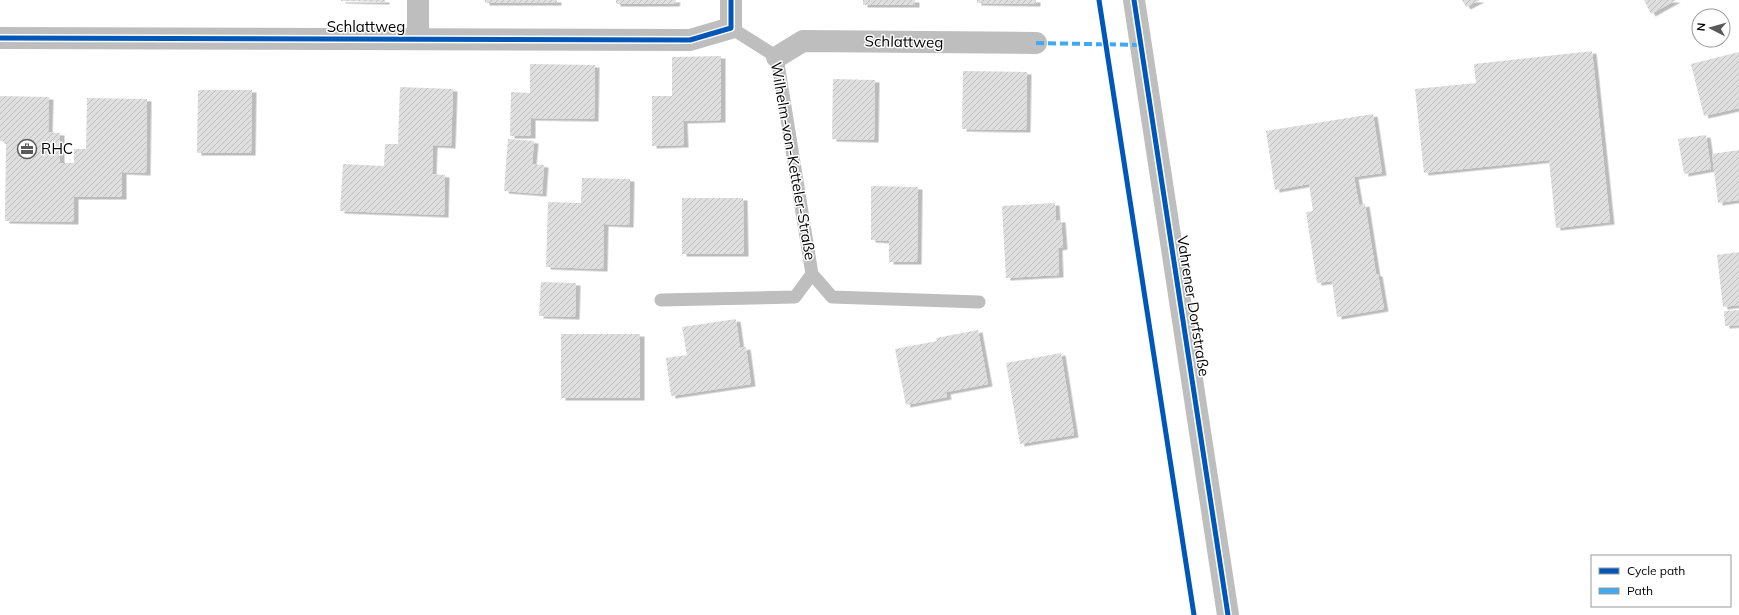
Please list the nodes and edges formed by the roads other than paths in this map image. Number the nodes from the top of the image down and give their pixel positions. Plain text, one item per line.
1 (418, 0) edge
2 (731, 0) edge
3 (1134, 0) edge
4 (731, 28) junction
5 (0, 38) edge
6 (418, 39) junction
7 (1036, 44) dead end
8 (777, 57) junction
9 (812, 274) junction
10 (661, 300) dead end
11 (979, 302) dead end
12 (1228, 615) edge

1 - 6 street
2 - 4 street
3 - 12 street, Vahrener Dorfstraße
4 - 6 street, Schlattweg
4 - 8 lane, Wilhelm-von-Ketteler-Straße
5 - 6 street, Schlattweg
7 - 8 street, Schlattweg
8 - 9 lane, Wilhelm-von-Ketteler-Straße
9 - 10 lane, Wilhelm-von-Ketteler-Straße
9 - 11 lane, Wilhelm-von-Ketteler-Straße

